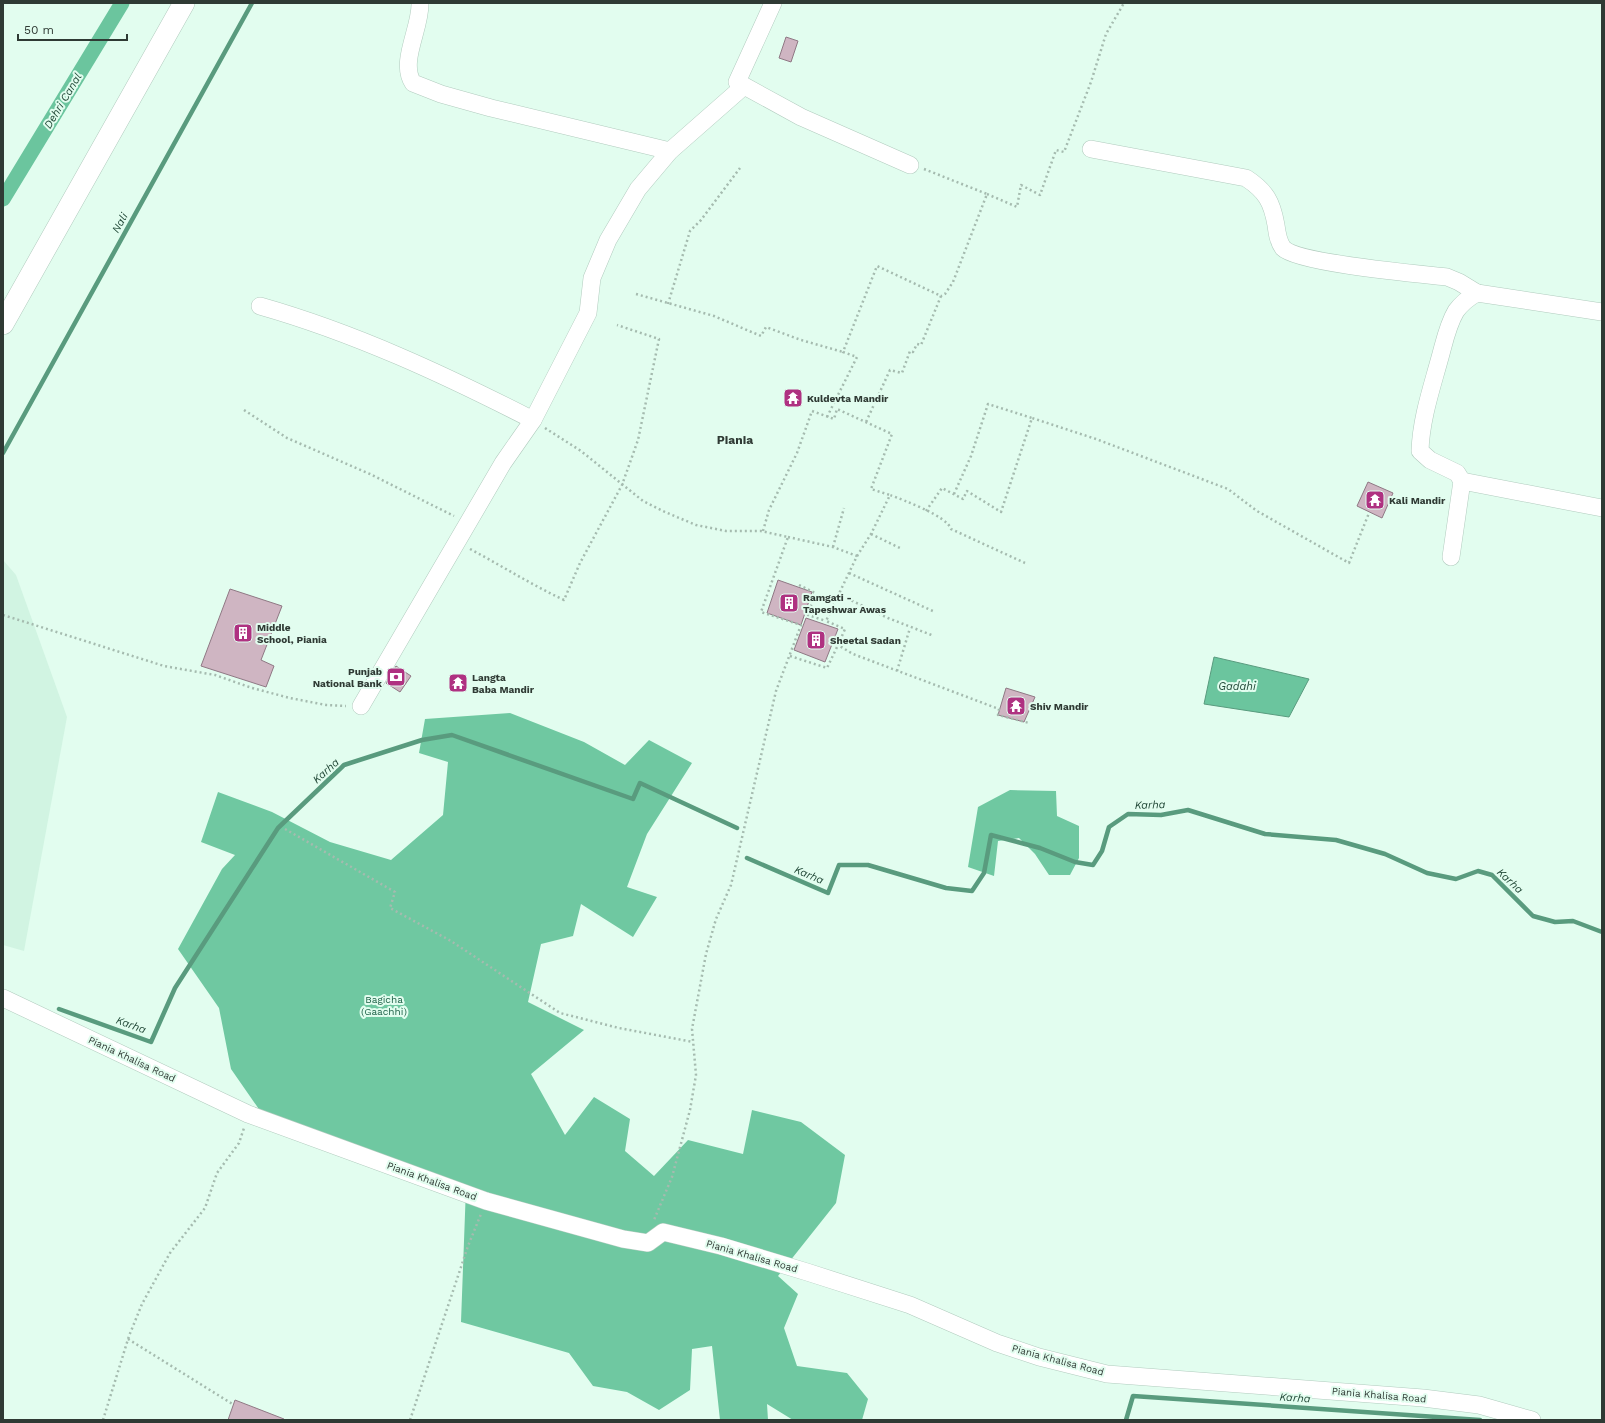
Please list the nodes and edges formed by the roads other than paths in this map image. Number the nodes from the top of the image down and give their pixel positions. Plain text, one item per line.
1 (184, 3) edge
2 (420, 3) edge
3 (773, 3) edge
4 (744, 86) junction
5 (1091, 149) dead end
6 (670, 151) junction
7 (910, 165) road end
8 (1477, 293) junction
9 (260, 306) dead end
10 (1602, 312) edge
11 (3, 324) edge
12 (533, 420) junction
13 (1462, 481) junction
14 (1602, 508) edge
15 (1451, 558) dead end
16 (361, 706) road end
17 (3, 998) edge
18 (1532, 1420) edge

1 - 11 street
2 - 6 street
3 - 4 street
4 - 6 street
4 - 7 street
5 - 8 street
6 - 12 street
8 - 10 street
8 - 13 street
9 - 12 street
12 - 16 street
13 - 14 street
13 - 15 street
17 - 18 street, Piania Khalisa Road

